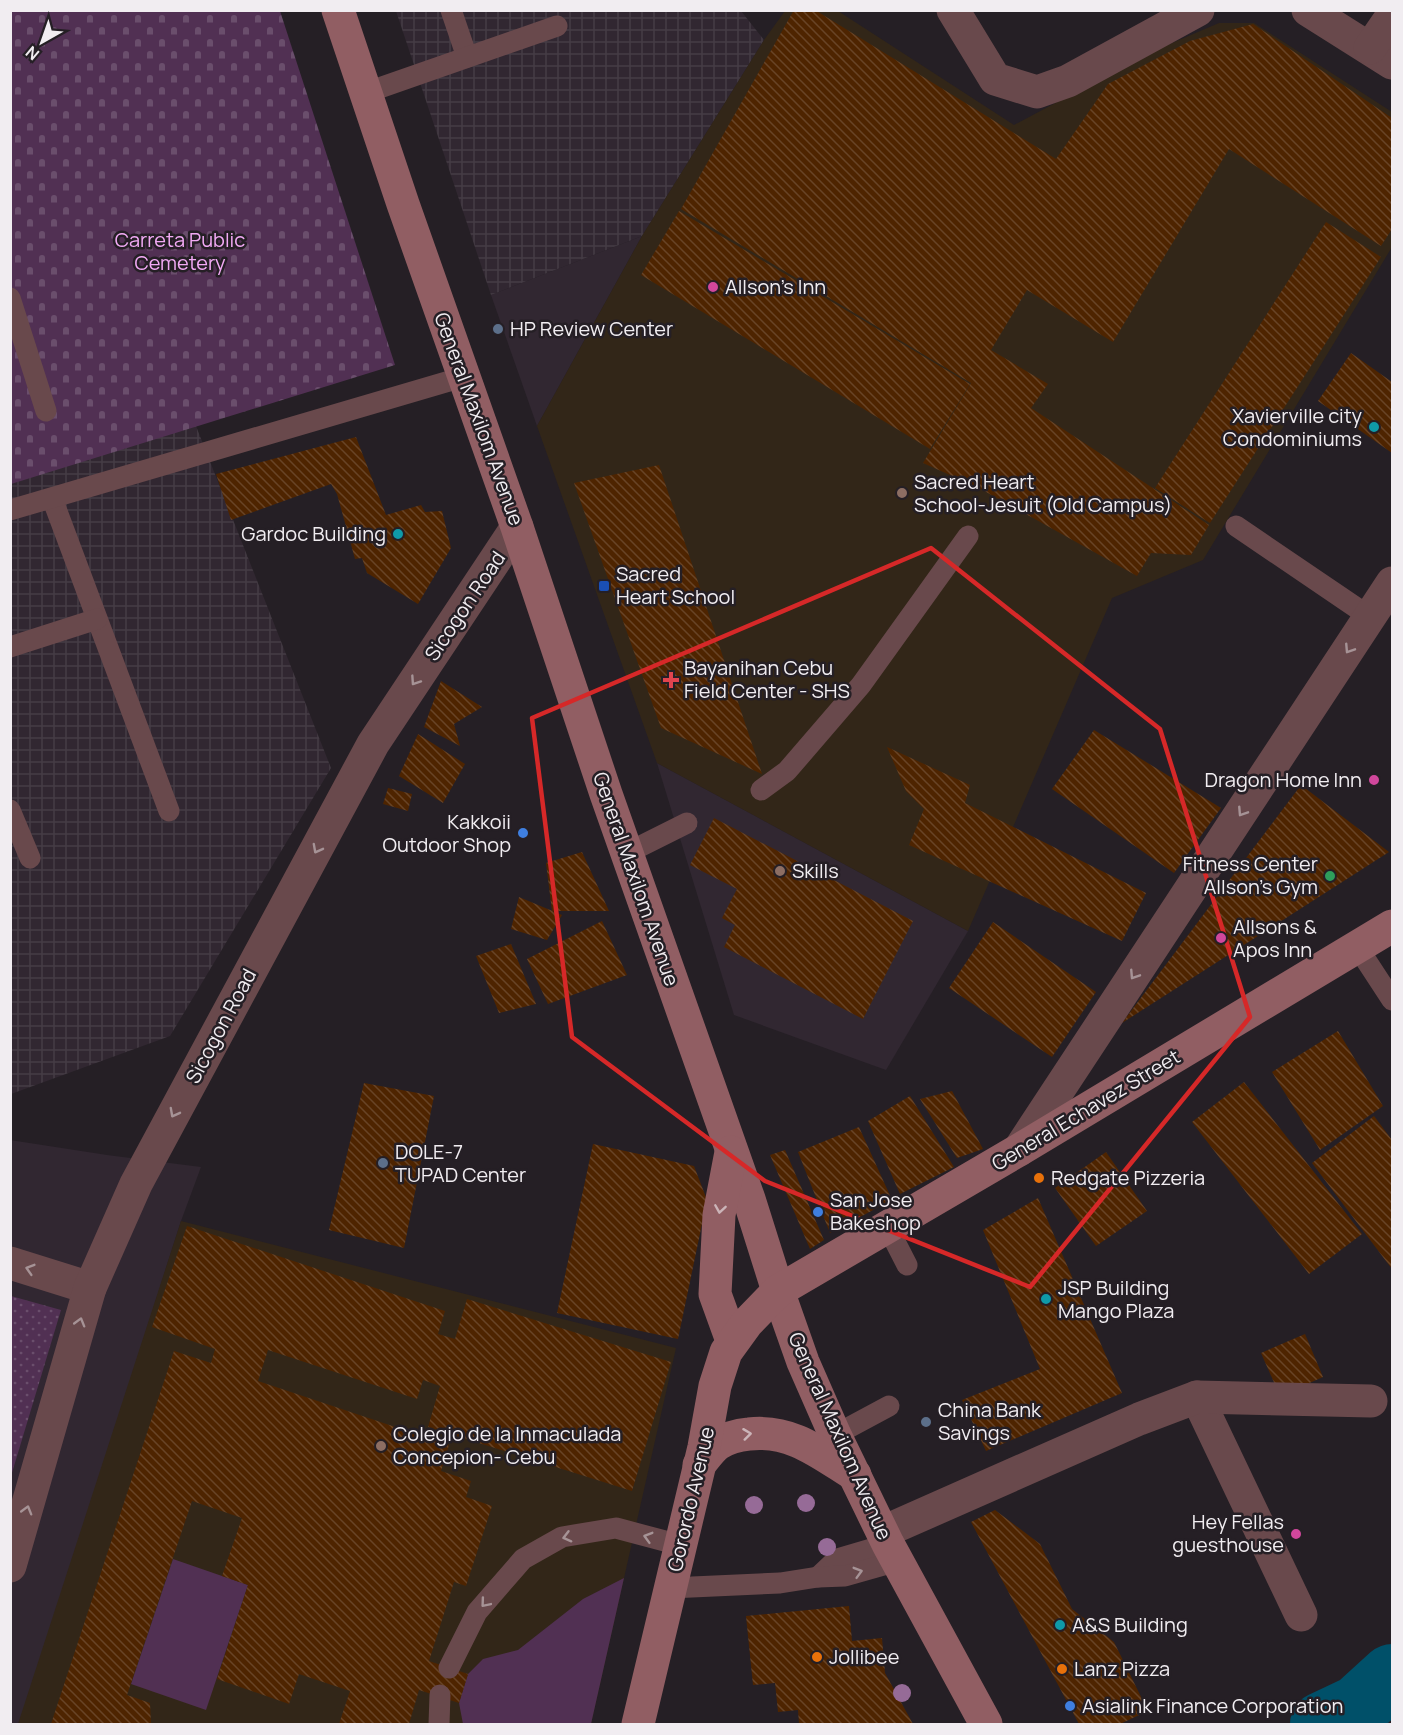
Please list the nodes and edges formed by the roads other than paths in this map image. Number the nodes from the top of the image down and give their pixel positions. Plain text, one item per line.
1 (338, 10) edge
2 (451, 10) edge
3 (953, 10) edge
4 (1198, 10) edge
5 (1308, 10) edge
6 (1392, 16) edge
7 (557, 26) dead end
8 (1381, 56) edge
9 (467, 57) junction
10 (365, 93) junction
11 (10, 298) edge
12 (463, 377) junction
13 (46, 411) dead end
14 (52, 498) junction
15 (10, 510) edge
16 (1236, 526) dead end
17 (517, 527) junction
18 (968, 536) dead end
19 (1392, 583) edge
20 (1370, 616) junction
21 (97, 619) junction
22 (10, 647) edge
23 (761, 790) dead end
24 (10, 810) edge
25 (170, 811) dead end
26 (687, 824) dead end
27 (627, 853) junction
28 (30, 858) dead end
29 (1392, 926) edge
30 (1358, 948) junction
31 (1392, 1000) edge
32 (1019, 1150) junction
33 (731, 1152) junction
34 (887, 1226) junction
35 (10, 1263) edge
36 (907, 1265) dead end
37 (90, 1288) junction
38 (778, 1291) junction
39 (732, 1341) junction
40 (1197, 1397) junction
41 (1371, 1401) dead end
42 (889, 1406) dead end
43 (835, 1434) junction
44 (699, 1465) junction
45 (856, 1475) junction
46 (680, 1545) junction
47 (889, 1546) junction
48 (10, 1566) edge
49 (670, 1588) junction
50 (1301, 1616) dead end
51 (448, 1668) dead end
52 (440, 1695) dead end
53 (440, 1725) edge
54 (638, 1725) edge
55 (986, 1725) edge

1 - 10 main road, General Maxilom Avenue
2 - 9 lane
3 - 4 street
5 - 8 street
6 - 8 street
7 - 9 lane
9 - 10 lane
10 - 12 main road, General Maxilom Avenue
11 - 13 lane
12 - 14 lane
12 - 17 main road, General Maxilom Avenue
14 - 15 lane
14 - 21 lane
16 - 20 lane
17 - 27 main road, General Maxilom Avenue
17 -> 37 street, Sicogon Road
18 - 23 lane
19 - 20 street
20 -> 32 street
21 - 22 lane
21 - 25 lane
24 - 28 lane
26 - 27 lane
27 - 33 main road, General Maxilom Avenue
29 - 30 main road, General Echavez Street
30 - 31 lane
30 - 32 main road, General Echavez Street
32 - 34 main road, General Echavez Street
33 - 38 main road, General Maxilom Avenue
33 -> 39 main road
34 - 36 lane
34 - 38 main road, General Echavez Street
37 -> 35 street
48 -> 37 street, Sicogon Road
38 - 39 main road, Gorordo Avenue
38 - 43 main road, General Maxilom Avenue
39 - 44 main road, Gorordo Avenue
40 - 41 street
40 - 47 street
40 - 50 street
42 - 43 lane
43 - 45 main road, General Maxilom Avenue
44 -> 45 main road
44 - 46 main road, Gorordo Avenue
45 - 47 main road, General Maxilom Avenue
46 - 49 main road, Gorordo Avenue
46 -> 51 lane
47 - 49 lane
47 - 55 main road, General Maxilom Avenue
49 - 54 main road, Gorordo Avenue
52 - 53 lane

